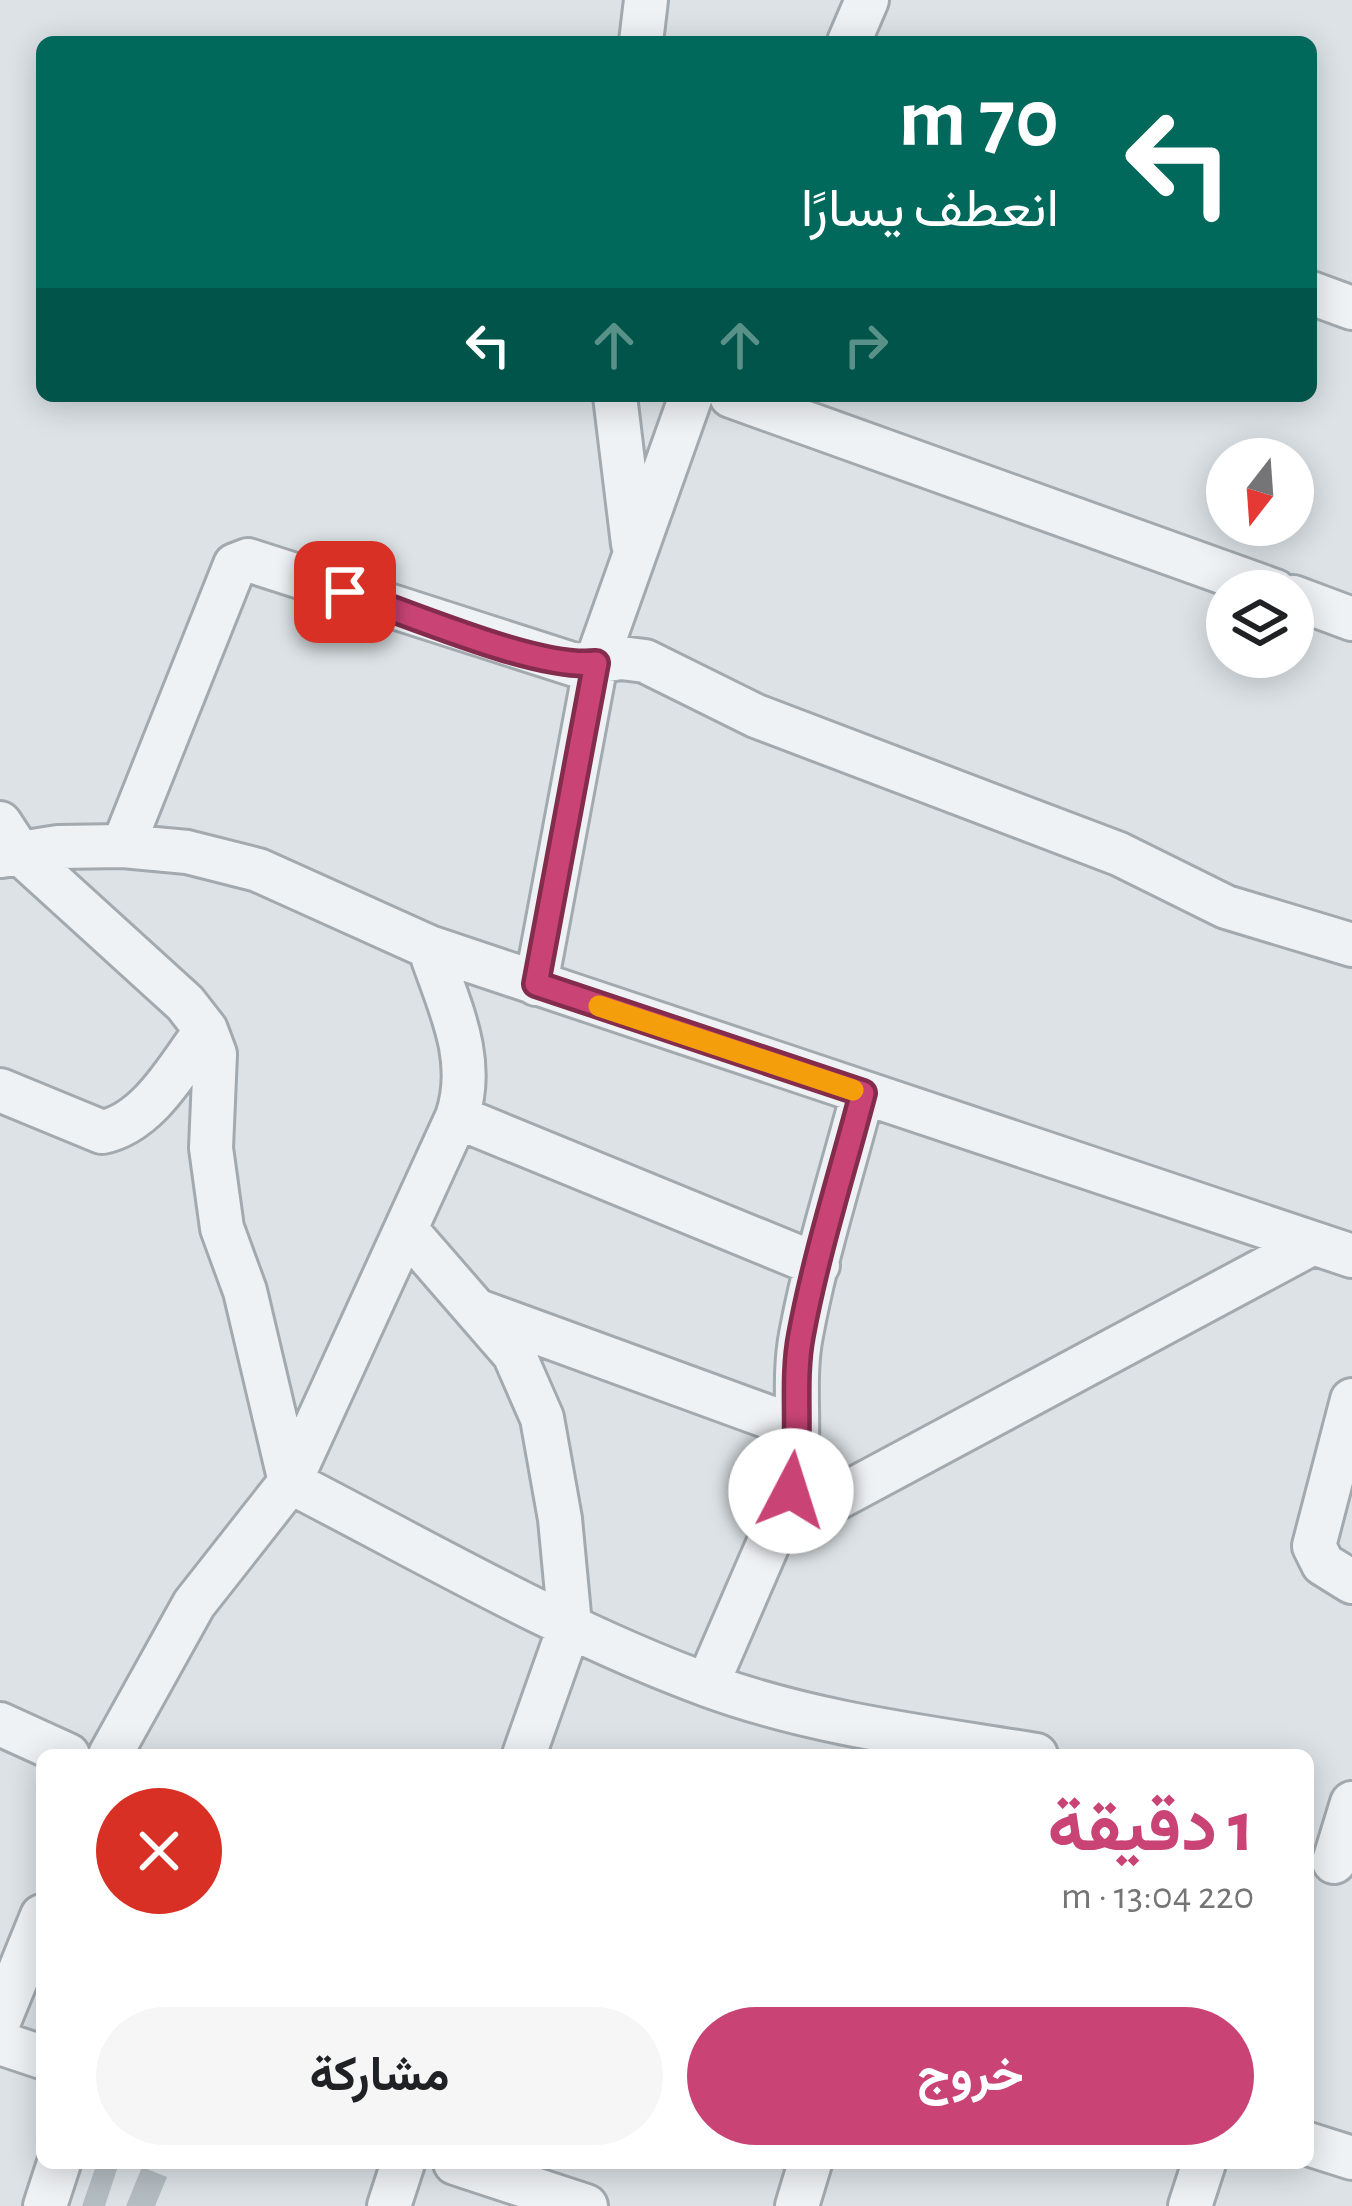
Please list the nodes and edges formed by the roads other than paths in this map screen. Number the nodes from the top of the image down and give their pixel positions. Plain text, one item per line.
1 (646, 0) edge
2 (867, 0) edge
3 (641, 36) edge
4 (852, 36) edge
5 (1317, 294) edge
6 (1352, 308) edge
7 (616, 402) edge
8 (689, 402) edge
9 (748, 402) edge
10 (635, 555) junction
11 (1216, 570) edge
12 (1314, 605) edge
13 (1352, 619) edge
14 (596, 663) junction
15 (6, 844) edge
16 (123, 846) junction
17 (1352, 945) edge
18 (429, 947) junction
19 (536, 984) junction
20 (206, 1030) junction
21 (0, 1090) edge
22 (863, 1093) junction
23 (457, 1118) junction
24 (408, 1232) junction
25 (1333, 1250) edge
26 (818, 1265) junction
27 (479, 1312) junction
28 (1352, 1400) edge
29 (796, 1427) junction
30 (290, 1482) junction
31 (774, 1532) junction
32 (1352, 1582) edge
33 (570, 1625) junction
34 (707, 1685) junction
35 (0, 1724) edge
36 (941, 1747) edge
37 (55, 1749) edge
38 (113, 1749) edge
39 (526, 1749) edge
40 (1352, 1803) edge
41 (1331, 1861) edge
42 (36, 1931) edge
43 (0, 2019) edge
44 (0, 2043) edge
45 (36, 2055) edge
46 (1314, 2146) edge
47 (1352, 2158) edge
48 (57, 2169) edge
49 (401, 2169) edge
50 (479, 2169) edge
51 (808, 2169) edge
52 (1202, 2169) edge
53 (579, 2194) edge
54 (44, 2206) edge
55 (389, 2206) edge
56 (797, 2206) edge
57 (1190, 2206) edge

1 - 3 street
2 - 4 street
5 - 6 street
7 - 10 street
8 - 10 street
9 - 11 street
10 - 14 street
12 - 13 street
14 - 16 street
14 - 17 street
14 - 19 street
15 - 16 street
15 - 20 street
16 - 18 street
18 - 19 street
18 - 23 street
19 - 22 street
20 - 21 street
20 - 30 street
22 - 25 street
22 - 26 street
23 - 24 street
23 - 26 street
24 - 27 street
24 - 30 street
25 - 31 street
26 - 29 street
27 - 29 street
27 - 33 street
28 - 32 street
29 - 31 street
30 - 33 street
30 - 38 street
31 - 34 street
33 - 34 street
33 - 39 street
34 - 36 street
35 - 37 street
40 - 41 street
42 - 43 street
44 - 45 street
46 - 47 street
48 - 54 street
49 - 55 street
50 - 53 street
51 - 56 street
52 - 57 street

